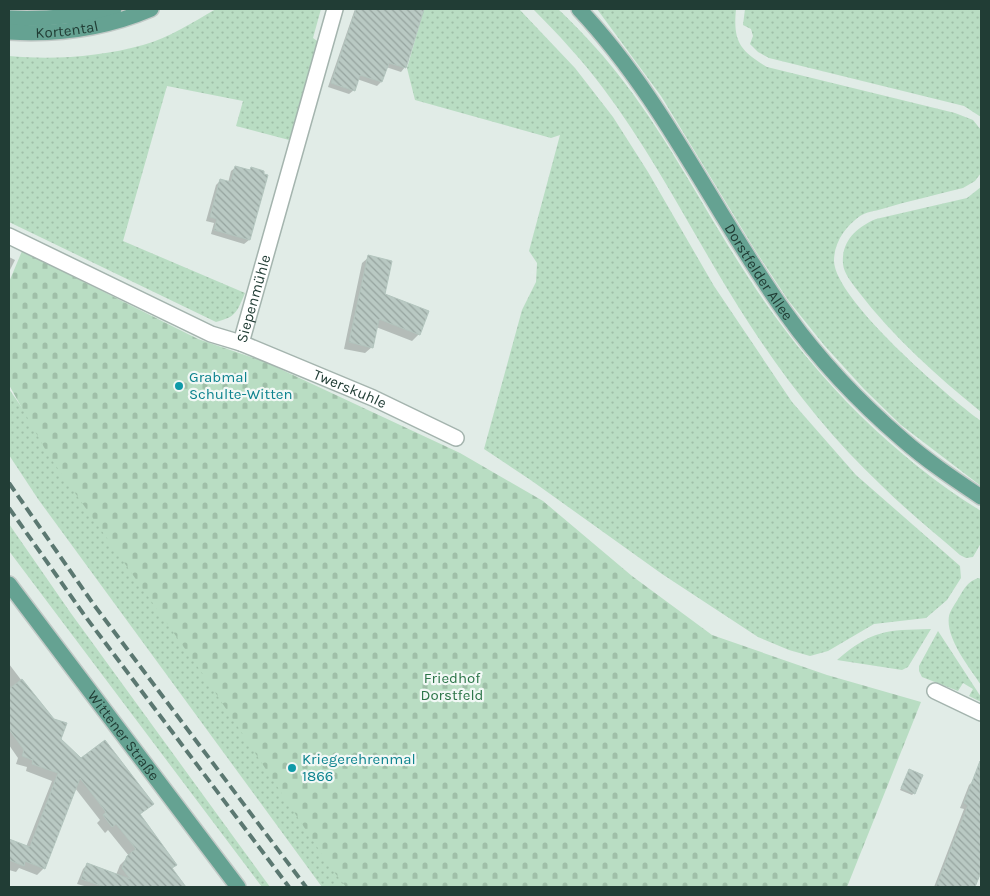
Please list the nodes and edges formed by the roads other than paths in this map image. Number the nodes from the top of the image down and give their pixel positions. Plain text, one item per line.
1 (114, 9) edge
2 (151, 9) edge
3 (335, 9) edge
4 (579, 9) edge
5 (9, 18) edge
6 (9, 32) edge
7 (9, 236) edge
8 (241, 343) junction
9 (456, 438) dead end
10 (981, 498) edge
11 (9, 584) edge
12 (935, 690) dead end
13 (981, 713) edge
14 (238, 887) edge

1 - 5 main road, Kortental
2 - 6 main road, Kortental
3 - 8 street, Siepenmühle
4 - 10 main road, Dorstfelder Allee
7 - 8 street, Siepenmühle
8 - 9 street, Twerskuhle
11 - 14 main road, Wittener Straße
12 - 13 street

